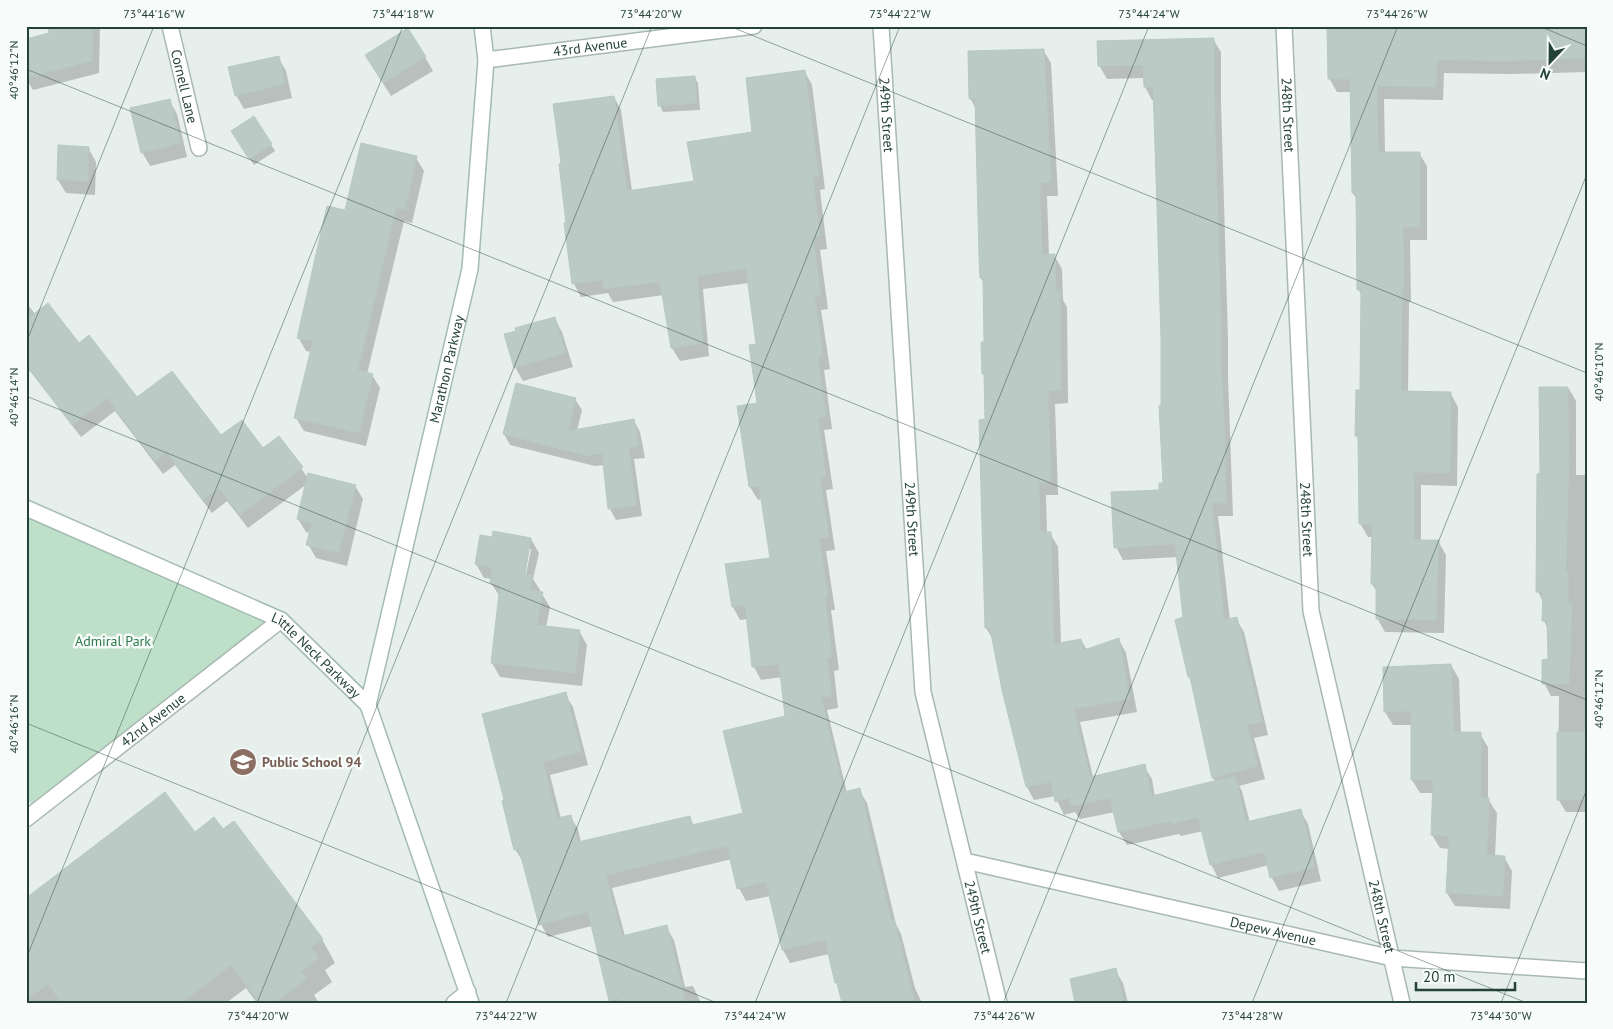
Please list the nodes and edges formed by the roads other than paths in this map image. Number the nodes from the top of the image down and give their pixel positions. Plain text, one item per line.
1 (170, 26) edge
2 (482, 26) edge
3 (754, 26) edge
4 (881, 26) edge
5 (1284, 26) edge
6 (486, 60) junction
7 (199, 148) dead end
8 (26, 508) edge
9 (281, 620) junction
10 (368, 705) junction
11 (26, 819) edge
12 (965, 861) junction
13 (1392, 958) junction
14 (1587, 971) edge
15 (470, 997) edge
16 (454, 1003) edge
17 (999, 1003) edge
18 (1402, 1003) edge

1 - 7 street, Cornell Lane
2 - 6 street, Marathon Parkway
3 - 6 street, 43rd Avenue
4 - 12 street, 249th Street
5 - 13 street, 248th Street
6 - 10 street, Marathon Parkway
8 - 9 street, Little Neck Parkway
9 - 10 street, Little Neck Parkway
9 - 11 street, 42nd Avenue
10 - 15 street, Little Neck Parkway
12 - 13 street, Depew Avenue
12 - 17 street, 249th Street
13 - 14 street, Depew Avenue
13 - 18 street, 248th Street
15 - 16 street

